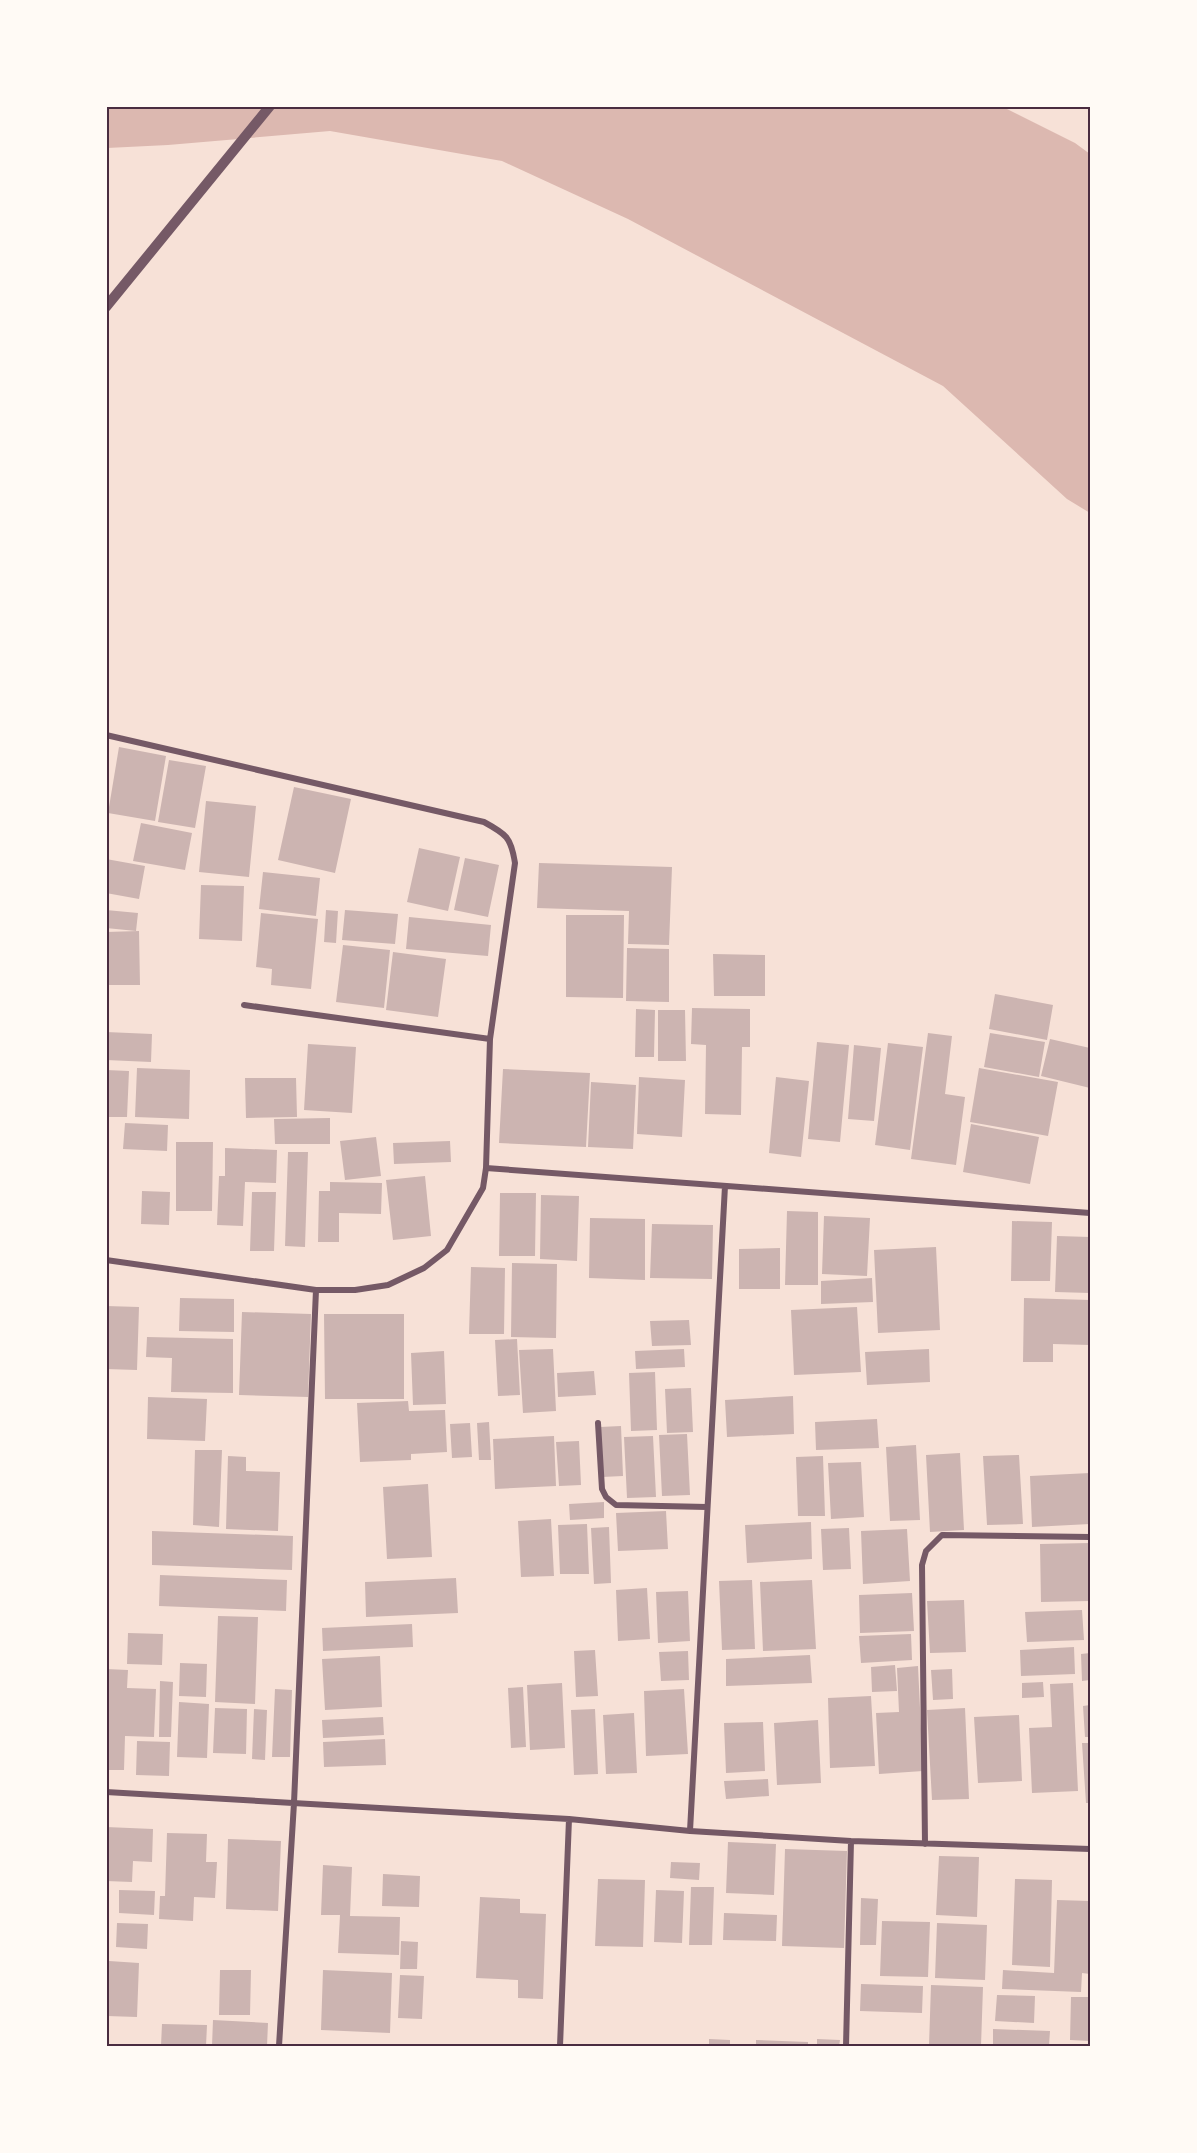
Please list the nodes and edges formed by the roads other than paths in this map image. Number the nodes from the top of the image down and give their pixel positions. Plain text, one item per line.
1 (270, 106) edge
2 (106, 307) edge
3 (106, 735) edge
4 (244, 1005) dead end
5 (489, 1039) junction
6 (486, 1168) junction
7 (725, 1186) junction
8 (1090, 1213) edge
9 (106, 1260) edge
10 (316, 1290) junction
11 (598, 1423) dead end
12 (707, 1507) junction
13 (1090, 1537) edge
14 (106, 1792) edge
15 (294, 1803) junction
16 (569, 1819) junction
17 (690, 1831) junction
18 (851, 1841) junction
19 (925, 1844) junction
20 (1090, 1850) edge
21 (279, 2046) edge
22 (560, 2046) edge
23 (846, 2046) edge

1 - 2 street
3 - 5 street
4 - 5 street
5 - 6 street
6 - 7 street
6 - 10 street
7 - 8 street
7 - 12 street
9 - 10 street
10 - 15 street
11 - 12 street
12 - 17 street
13 - 19 street
14 - 15 street
15 - 16 street
15 - 21 street
16 - 17 street
16 - 22 street
17 - 18 street
18 - 19 street
18 - 23 street
19 - 20 street

